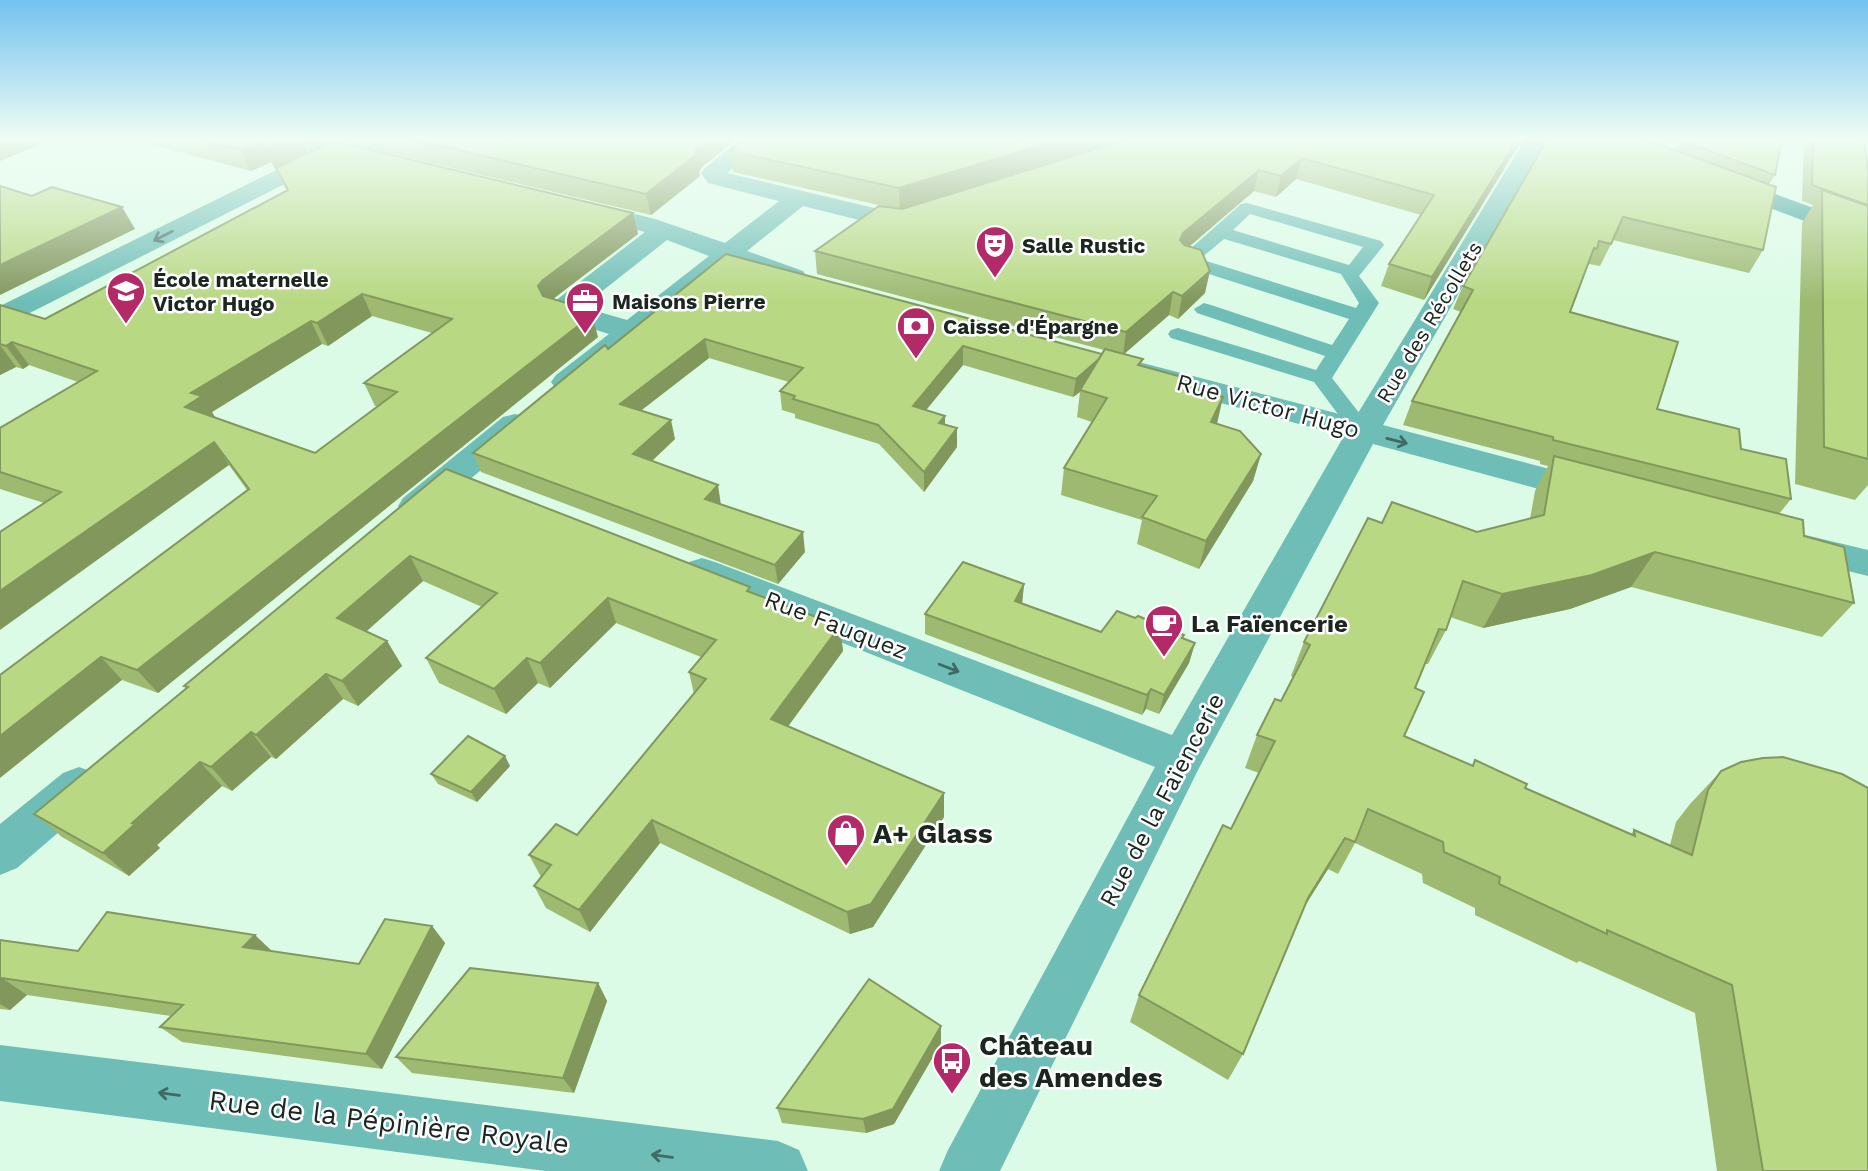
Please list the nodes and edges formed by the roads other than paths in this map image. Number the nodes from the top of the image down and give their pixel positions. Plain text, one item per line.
1 (250, 193) edge
2 (776, 193) edge
3 (1505, 193) edge
4 (1752, 193) edge
5 (798, 198) junction
6 (566, 205) edge
7 (939, 208) edge
8 (668, 232) junction
9 (1221, 232) junction
10 (1868, 237) edge
11 (731, 254) junction
12 (1353, 272) junction
13 (819, 285) edge
14 (1204, 309) dead end
15 (1361, 316) junction
16 (0, 317) edge
17 (629, 330) junction
18 (1178, 334) dead end
19 (1336, 353) junction
20 (1105, 362) edge
21 (1321, 378) junction
22 (1363, 432) junction
23 (1620, 499) edge
24 (387, 530) edge
25 (1765, 537) edge
26 (669, 560) edge
27 (1868, 563) edge
28 (1182, 758) junction
29 (107, 764) edge
30 (0, 853) edge
31 (0, 1073) edge
32 (778, 1171) edge
33 (969, 1171) edge

1 -> 16 street
2 - 5 street
3 - 22 street, Rue des Récollets
4 - 10 main road
5 - 7 street
5 - 11 street
6 - 8 street
8 - 11 street
8 - 17 street
9 - 12 lane
9 - 12 lane
9 - 15 lane
11 - 13 street
11 - 17 street
12 - 15 lane
14 - 19 lane
15 - 19 lane
17 - 24 street
18 - 21 lane
19 - 21 lane
20 - 22 street, Rue Victor Hugo
21 - 22 lane
22 -> 23 street, Rue Victor Hugo
22 - 28 street, Rue de la Faïencerie
25 - 27 street
26 -> 28 street, Rue Fauquez
28 - 33 street, Rue de la Faïencerie
29 - 30 street
32 -> 31 street, Rue de la Pépinière Royale

